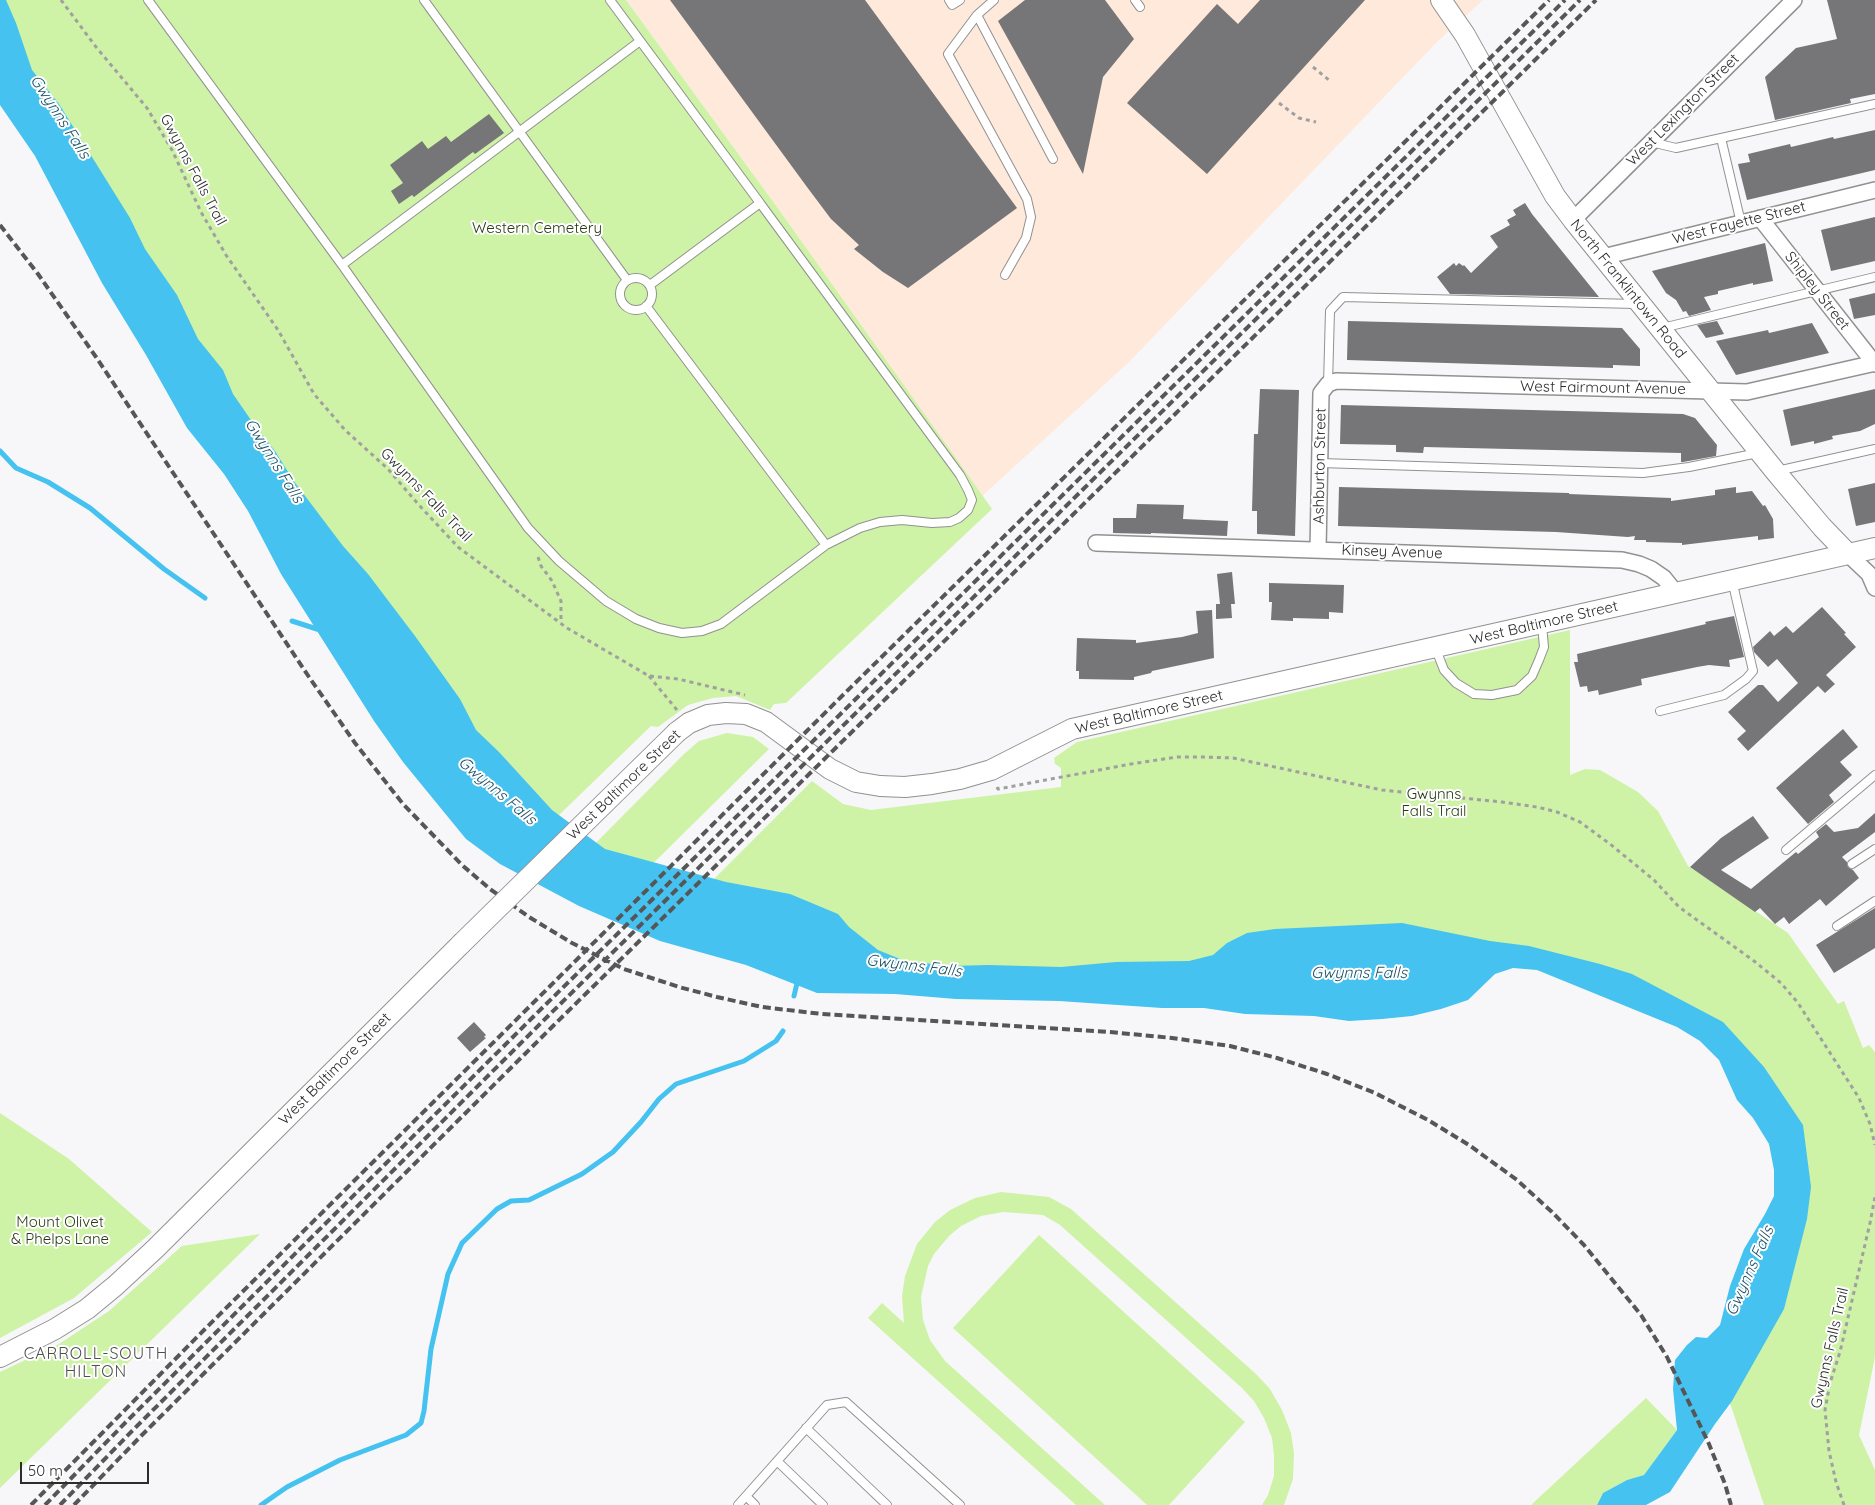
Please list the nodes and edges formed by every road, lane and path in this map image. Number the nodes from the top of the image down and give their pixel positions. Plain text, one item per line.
1 (61, 0) edge
2 (148, 0) edge
3 (424, 0) edge
4 (610, 0) edge
5 (949, 0) edge
6 (960, 0) edge
7 (994, 0) edge
8 (1441, 0) edge
9 (1794, 0) edge
10 (977, 15) junction
11 (640, 41) junction
12 (1313, 67) dead end
13 (1329, 80) dead end
14 (1280, 103) dead end
15 (1875, 104) edge
16 (1316, 122) dead end
17 (519, 132) junction
18 (1721, 138) junction
19 (1651, 142) junction
20 (1053, 159) dead end
21 (1875, 190) edge
22 (760, 204) junction
23 (1760, 218) junction
24 (1573, 220) junction
25 (1741, 223) junction
26 (1603, 257) junction
27 (342, 265) junction
28 (1005, 275) dead end
29 (1875, 277) edge
30 (627, 280) junction
31 (650, 285) junction
32 (1817, 291) junction
33 (1640, 304) junction
34 (646, 306) junction
35 (1660, 328) junction
36 (1875, 363) edge
37 (1328, 384) junction
38 (1710, 390) junction
39 (1875, 449) edge
40 (1760, 453) junction
41 (1320, 463) junction
42 (1775, 471) junction
43 (1096, 543) dead end
44 (544, 545) junction
45 (826, 546) junction
46 (1875, 548) edge
47 (1318, 550) junction
48 (1848, 554) junction
49 (1732, 580) junction
50 (1875, 588) edge
51 (1676, 593) junction
52 (561, 623) junction
53 (1542, 623) junction
54 (1435, 647) junction
55 (649, 676) junction
56 (747, 696) dead end
57 (1660, 711) dead end
58 (683, 727) junction
59 (1875, 775) edge
60 (998, 790) dead end
61 (1875, 849) edge
62 (1786, 850) dead end
63 (1852, 864) dead end
64 (1875, 901) edge
65 (1837, 926) dead end
66 (1875, 1145) edge
67 (1875, 1196) edge
68 (0, 1357) edge
69 (806, 1428) junction
70 (777, 1461) junction
71 (746, 1496) junction
72 (738, 1505) edge
73 (755, 1505) edge
74 (823, 1505) edge
75 (887, 1505) edge
76 (960, 1505) edge
77 (1844, 1505) edge

1 - 52 path, Gwynns Falls Trail
2 - 27 lane
3 - 17 lane
4 - 11 lane
5 - 6 lane
7 - 10 lane
8 - 24 main road, North Franklintown Road
9 - 19 street, West Lexington Street
10 - 20 lane
10 - 28 lane
11 - 17 lane
11 - 22 lane
12 - 13 path
14 - 16 path
15 - 18 lane
17 - 27 lane
17 - 30 lane
18 - 19 lane
18 - 25 lane
19 - 24 street, West Lexington Street
21 - 23 street, West Fayette Street
22 - 31 lane
22 - 45 lane
23 - 25 street, West Fayette Street
23 - 32 street, Shipley Street
24 - 26 main road, North Franklintown Road
25 - 26 street, West Fayette Street
26 - 33 main road, North Franklintown Road
27 - 44 lane
29 - 32 lane
30 - 31 lane
30 - 34 lane
31 - 34 lane
32 - 35 lane
32 - 36 street, Shipley Street
33 - 35 main road, North Franklintown Road
33 - 37 lane
34 - 45 lane
35 - 38 main road, North Franklintown Road
36 - 38 street, West Fairmount Avenue
37 - 38 street, West Fairmount Avenue
37 - 41 street, Ashburton Street
38 - 40 main road, North Franklintown Road
39 - 42 lane
40 - 41 lane
40 - 42 main road, North Franklintown Road
41 - 47 street, Ashburton Street
42 - 48 main road, North Franklintown Road
43 - 47 street, Kinsey Avenue
44 - 45 lane
44 - 52 path
46 - 48 main road, West Baltimore Street
47 - 51 street, Kinsey Avenue
48 - 49 main road, West Baltimore Street
48 - 50 street
49 - 51 main road, West Baltimore Street
49 - 57 lane
51 - 53 main road, West Baltimore Street
52 - 55 path, Gwynns Falls Trail
53 - 54 main road, West Baltimore Street
53 - 54 lane
54 - 58 main road, West Baltimore Street
55 - 56 path, Gwynns Falls Trail
55 - 58 path
58 - 68 main road, West Baltimore Street, bridge
59 - 62 lane
60 - 66 path
61 - 63 lane
64 - 65 lane
67 - 77 path, Gwynns Falls Trail
69 - 70 lane
69 - 75 lane
69 - 76 lane
70 - 71 lane
70 - 74 lane
71 - 72 lane
71 - 73 lane

